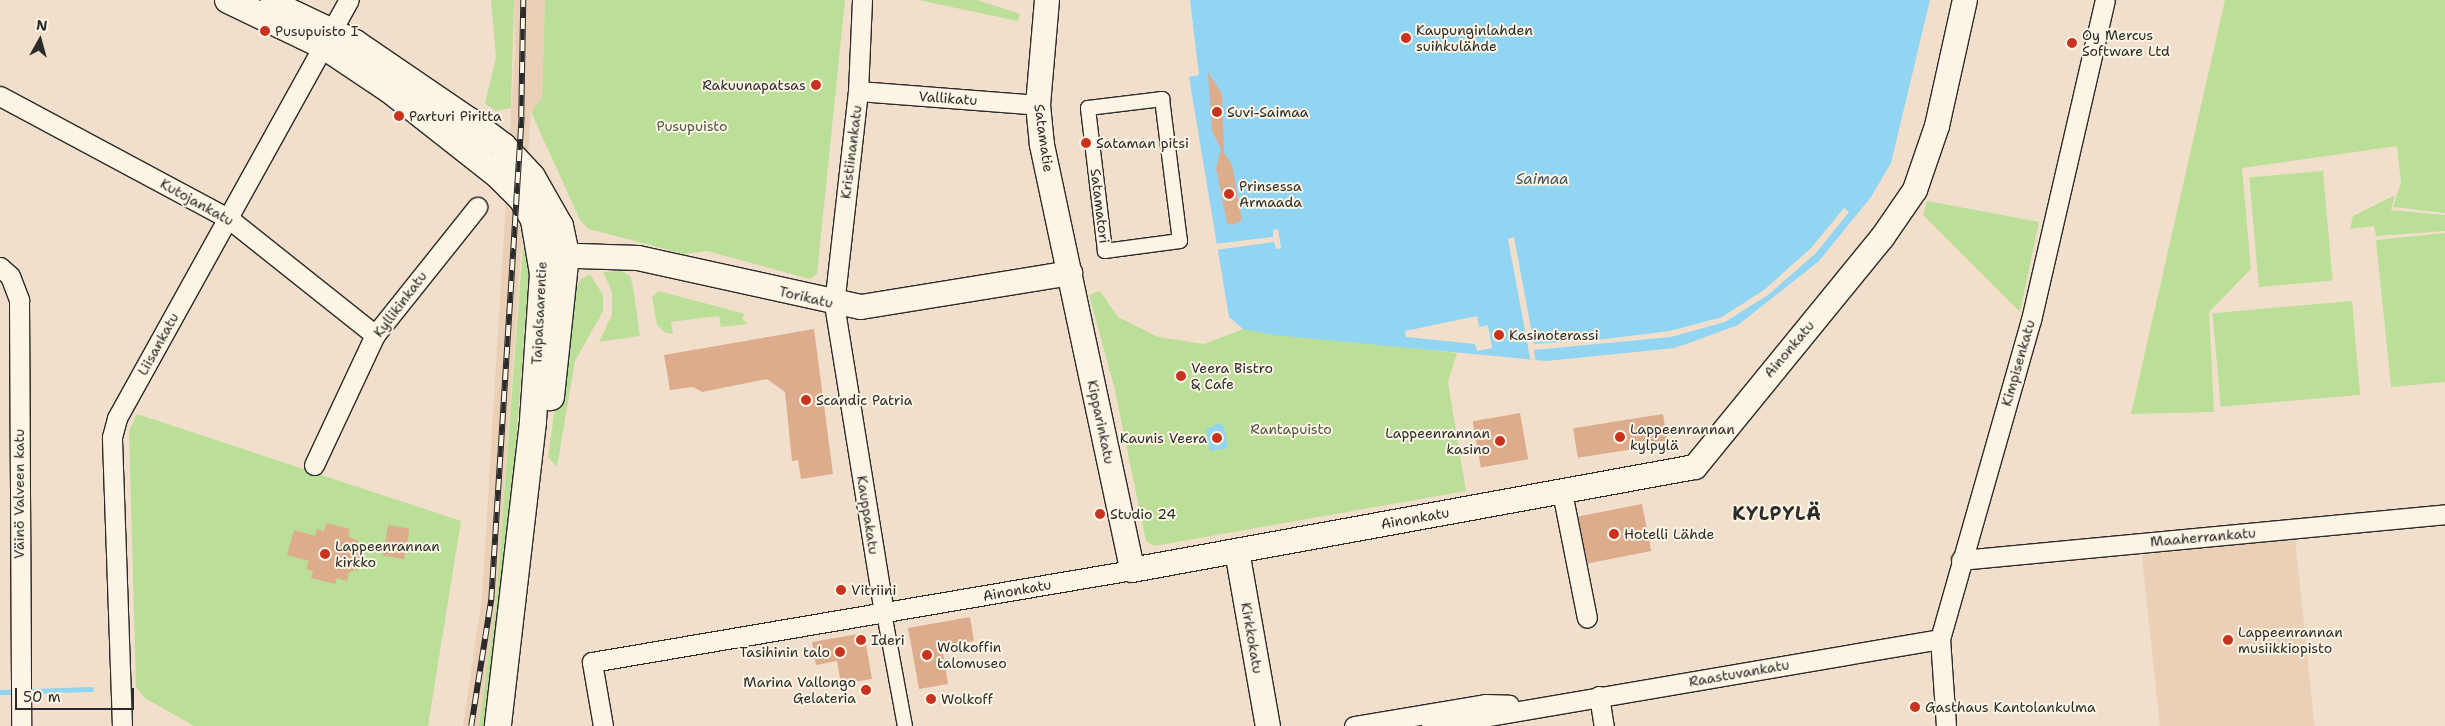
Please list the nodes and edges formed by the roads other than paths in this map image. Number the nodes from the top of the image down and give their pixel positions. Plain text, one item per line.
1 (228, 0) edge
2 (263, 0) edge
3 (348, 0) edge
4 (862, 0) edge
5 (1047, 0) edge
6 (1965, 0) edge
7 (2105, 0) edge
8 (328, 38) junction
9 (858, 91) junction
10 (0, 96) edge
11 (1162, 99) joint
12 (1038, 105) junction
13 (477, 207) dead end
14 (228, 218) junction
15 (554, 255) junction
16 (0, 267) edge
17 (1070, 274) junction
18 (834, 304) junction
19 (376, 335) junction
20 (314, 465) dead end
21 (1562, 492) junction
22 (2445, 514) edge
23 (1237, 551) junction
24 (1961, 560) junction
25 (1132, 570) junction
26 (884, 614) junction
27 (1587, 618) dead end
28 (1940, 639) junction
29 (1599, 696) junction
30 (1538, 707) junction
31 (21, 726) edge
32 (125, 726) edge
33 (498, 726) edge
34 (513, 726) edge
35 (603, 726) edge
36 (905, 726) edge
37 (1268, 726) edge
38 (1354, 726) edge
39 (1431, 726) edge
40 (1604, 726) edge
41 (1946, 726) edge

1 - 8 main road, Taipalsaarentie
2 - 8 main road, Taipalsaarentie
3 - 8 street, Liisankatu
4 - 9 street, Kristiinankatu
5 - 12 street, Satamatie
6 - 21 street, Ainonkatu
7 - 24 street, Kimpisenkatu
8 - 14 street, Liisankatu
8 - 15 main road, Taipalsaarentie
9 - 12 street, Vallikatu
9 - 18 street, Kristiinankatu
10 - 14 street, Kutojankatu
11 - 11 street, Satamatori
12 - 17 street, Satamatie
13 - 19 street, Kyllikinkatu
14 - 19 street, Kutojankatu
14 - 32 street, Liisankatu
15 - 18 street, Torikatu
15 - 33 main road, Taipalsaarentie
15 - 34 main road, Taipalsaarentie
16 - 31 street, Väinö Valveen katu
17 - 18 street, Torikatu
17 - 25 street, Kipparinkatu
18 - 26 street, Kauppakatu
19 - 20 street, Kyllikinkatu
21 - 23 street, Ainonkatu
21 - 27 street
22 - 24 street, Maaherrankatu
23 - 25 street, Ainonkatu
23 - 37 street, Kirkkokatu
24 - 28 street, Kimpisenkatu
25 - 26 street, Ainonkatu
26 - 35 street, Ainonkatu
26 - 36 street, Kauppakatu
28 - 29 street, Raastuvankatu
28 - 41 street, Kimpisenkatu
29 - 30 street, Raastuvankatu
29 - 40 street
30 - 38 street, Raastuvankatu
30 - 39 street, Raastuvankatu

